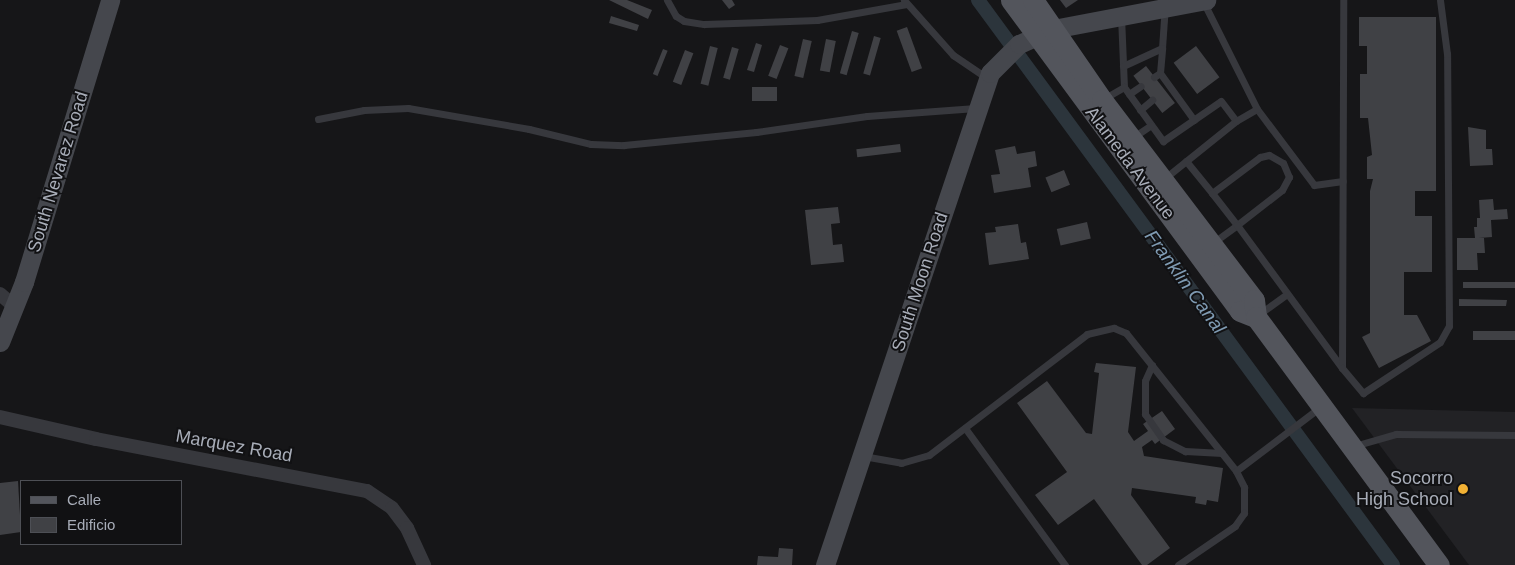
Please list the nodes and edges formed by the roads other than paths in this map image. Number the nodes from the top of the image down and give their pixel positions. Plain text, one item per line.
1 (110, 0) edge
2 (667, 0) edge
3 (1011, 0) edge
4 (1033, 0) edge
5 (1204, 0) edge
6 (1342, 0) edge
7 (1440, 0) edge
8 (906, 2) edge
9 (1165, 6) junction
10 (1130, 12) junction
11 (1038, 35) junction
12 (1162, 48) junction
13 (1123, 66) junction
14 (987, 78) junction
15 (1141, 86) dead end
16 (1124, 87) junction
17 (1129, 94) junction
18 (1102, 100) junction
19 (1152, 100) dead end
20 (976, 108) junction
21 (1257, 109) junction
22 (1140, 110) junction
23 (318, 119) dead end
24 (1194, 120) junction
25 (1236, 121) junction
26 (1151, 125) junction
27 (1132, 138) junction
28 (1186, 161) junction
29 (1163, 180) junction
30 (1343, 181) junction
31 (1212, 193) junction
32 (1237, 225) junction
33 (1212, 244) junction
34 (0, 294) edge
35 (1287, 294) junction
36 (16, 308) junction
37 (1256, 317) junction
38 (0, 342) edge
39 (1152, 366) junction
40 (1342, 368) junction
41 (1322, 406) junction
42 (0, 417) edge
43 (964, 428) junction
44 (1515, 435) edge
45 (1351, 447) junction
46 (1222, 454) junction
47 (863, 456) junction
48 (1236, 471) junction
49 (424, 565) edge
50 (826, 565) edge
51 (1065, 565) edge
52 (1178, 565) edge
53 (1439, 565) edge

1 - 36 street, South Nevarez Road
2 - 8 lane
3 - 11 main road, Alameda Avenue
4 - 11 main road, Alameda Avenue
5 - 9 street
5 - 21 lane
6 - 30 lane
7 - 40 lane
8 - 14 lane
9 - 10 street
9 - 12 lane
10 - 11 street
10 - 13 lane
11 - 14 street, South Moon Road
11 - 18 main road, Alameda Avenue
11 - 37 main road, Alameda Avenue
12 - 13 lane
12 - 24 lane
13 - 16 lane
14 - 20 street, South Moon Road
15 - 17 lane
16 - 17 lane
16 - 18 lane
17 - 22 lane
18 - 27 main road, Alameda Avenue
19 - 22 lane
20 - 23 lane
20 - 47 street, South Moon Road
21 - 25 lane
21 - 30 lane
22 - 26 lane
24 - 25 lane
24 - 26 lane
25 - 28 lane
26 - 27 lane
27 - 29 main road, Alameda Avenue
28 - 29 lane
28 - 31 lane
29 - 33 main road, Alameda Avenue
30 - 40 lane
31 - 32 lane
31 - 32 lane
32 - 33 lane
32 - 35 lane
33 - 37 main road, Alameda Avenue
34 - 36 street
35 - 37 lane
35 - 40 lane
36 - 38 street, South Nevarez Road
37 - 41 main road, Alameda Avenue
39 - 43 lane
39 - 46 lane
39 - 46 lane
41 - 45 main road, Alameda Avenue
41 - 48 lane
42 - 49 street, Marquez Road
43 - 47 lane
43 - 51 lane
44 - 45 lane
45 - 53 main road, Alameda Avenue
46 - 48 lane
47 - 50 street, South Moon Road
48 - 52 lane

